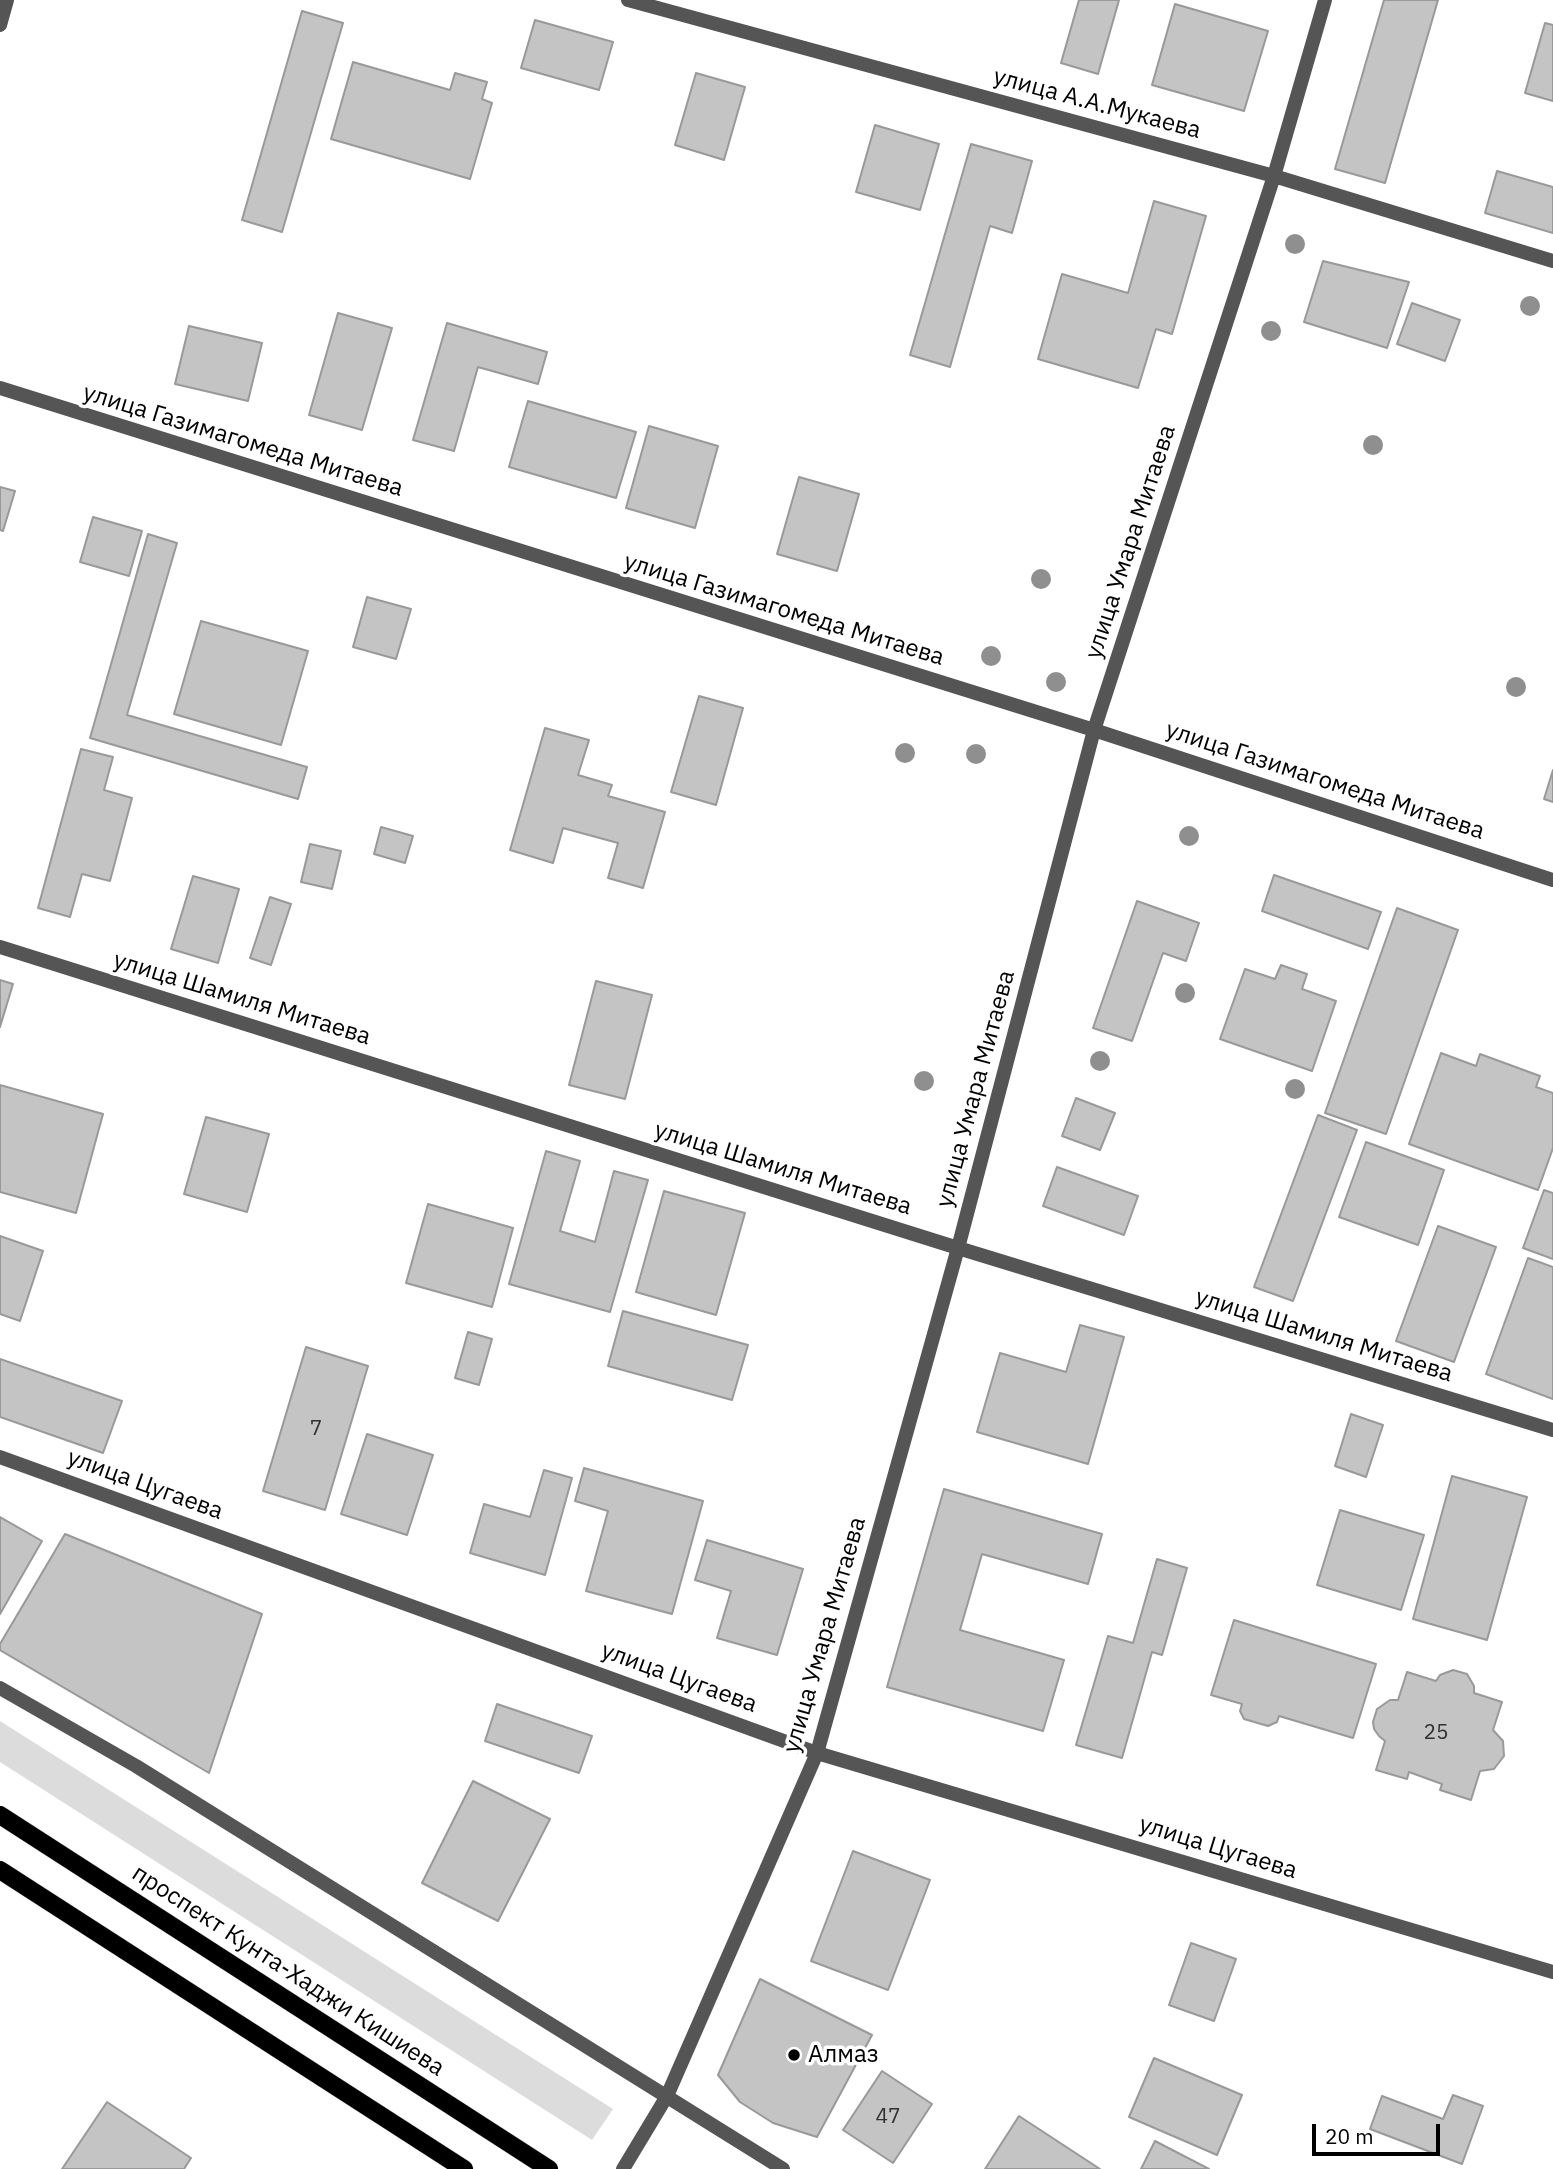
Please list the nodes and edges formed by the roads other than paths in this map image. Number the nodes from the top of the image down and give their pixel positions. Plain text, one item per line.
1 (7, 0) edge
2 (628, 0) edge
3 (1325, 0) edge
4 (0, 25) edge
5 (1275, 176) junction
6 (1553, 261) edge
7 (0, 388) edge
8 (1094, 730) junction
9 (1553, 880) edge
10 (0, 947) edge
11 (958, 1248) junction
12 (1553, 1430) edge
13 (0, 1457) edge
14 (0, 1688) edge
15 (817, 1753) junction
16 (0, 1815) edge
17 (0, 1870) edge
18 (1553, 1972) edge
19 (667, 2096) junction
20 (464, 2169) edge
21 (549, 2169) edge
22 (623, 2169) edge
23 (783, 2169) edge

1 - 4 street
2 - 5 street, улица А.А.Мукаева
3 - 5 street, улица Умара Митаева
5 - 6 street, улица А.А.Мукаева
5 - 8 street, улица Умара Митаева
7 - 8 street, улица Газимагомеда Митаева
8 - 9 street, улица Газимагомеда Митаева
8 - 11 street, улица Умара Митаева
10 - 11 street, улица Шамиля Митаева
11 - 12 street, улица Шамиля Митаева
11 - 15 street, улица Умара Митаева
13 - 15 street, улица Цугаева
14 - 19 street
15 - 18 street, улица Цугаева
15 - 19 street, улица Умара Митаева
16 - 21 main road, проспект Кунта-Хаджи Кишиева
17 - 20 main road
19 - 22 street, улица Умара Митаева
19 - 23 street

